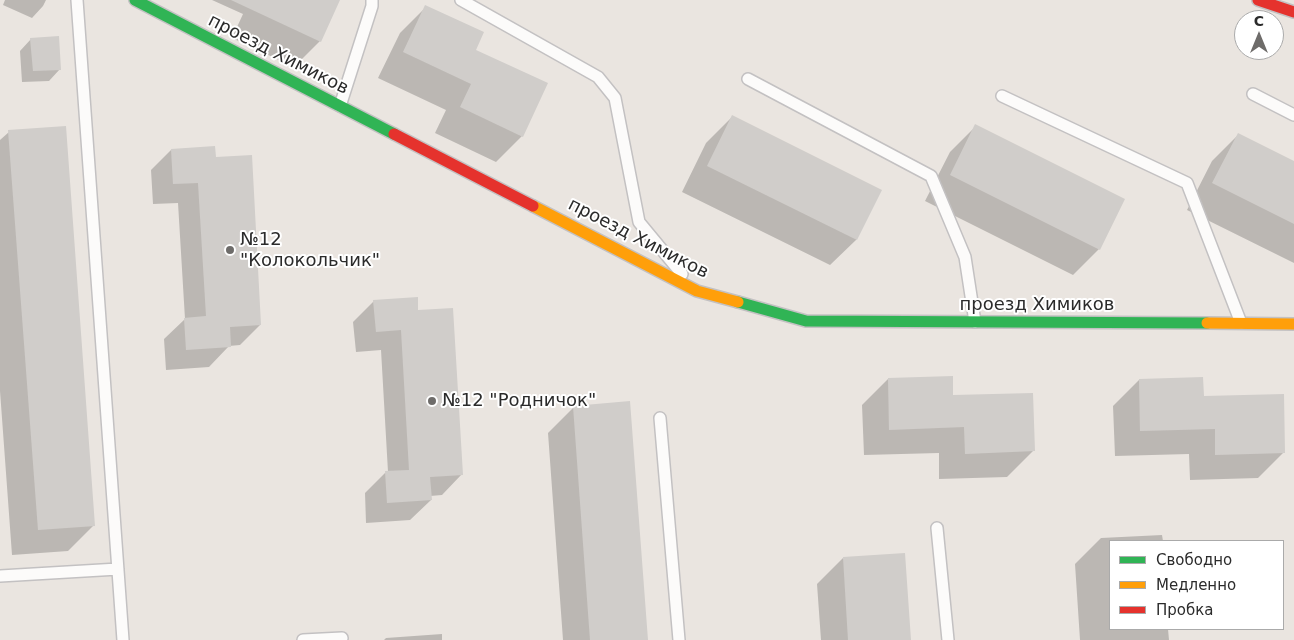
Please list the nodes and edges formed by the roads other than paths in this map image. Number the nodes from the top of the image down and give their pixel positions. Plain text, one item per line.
1 (77, 0) edge
2 (134, 0) edge
3 (372, 0) edge
4 (461, 0) edge
5 (1258, 0) edge
6 (1294, 12) edge
7 (748, 79) dead end
8 (1253, 94) dead end
9 (1002, 96) dead end
10 (340, 106) junction
11 (1294, 115) edge
12 (697, 291) junction
13 (975, 322) junction
14 (1241, 323) junction
15 (1294, 324) edge
16 (660, 418) dead end
17 (938, 528) dead end
18 (118, 569) junction
19 (0, 576) edge
20 (342, 638) dead end
21 (123, 640) edge
22 (304, 640) edge
23 (679, 640) edge
24 (948, 640) edge

1 - 18 lane
2 - 10 street, проезд Химиков
3 - 10 lane
4 - 12 lane
5 - 6 street
7 - 13 lane
8 - 11 lane
9 - 14 lane
10 - 12 street, проезд Химиков
12 - 13 street, проезд Химиков
13 - 14 street, проезд Химиков
14 - 15 street, проезд Химиков
16 - 23 lane
17 - 24 lane
18 - 19 lane
18 - 21 lane
20 - 22 lane

